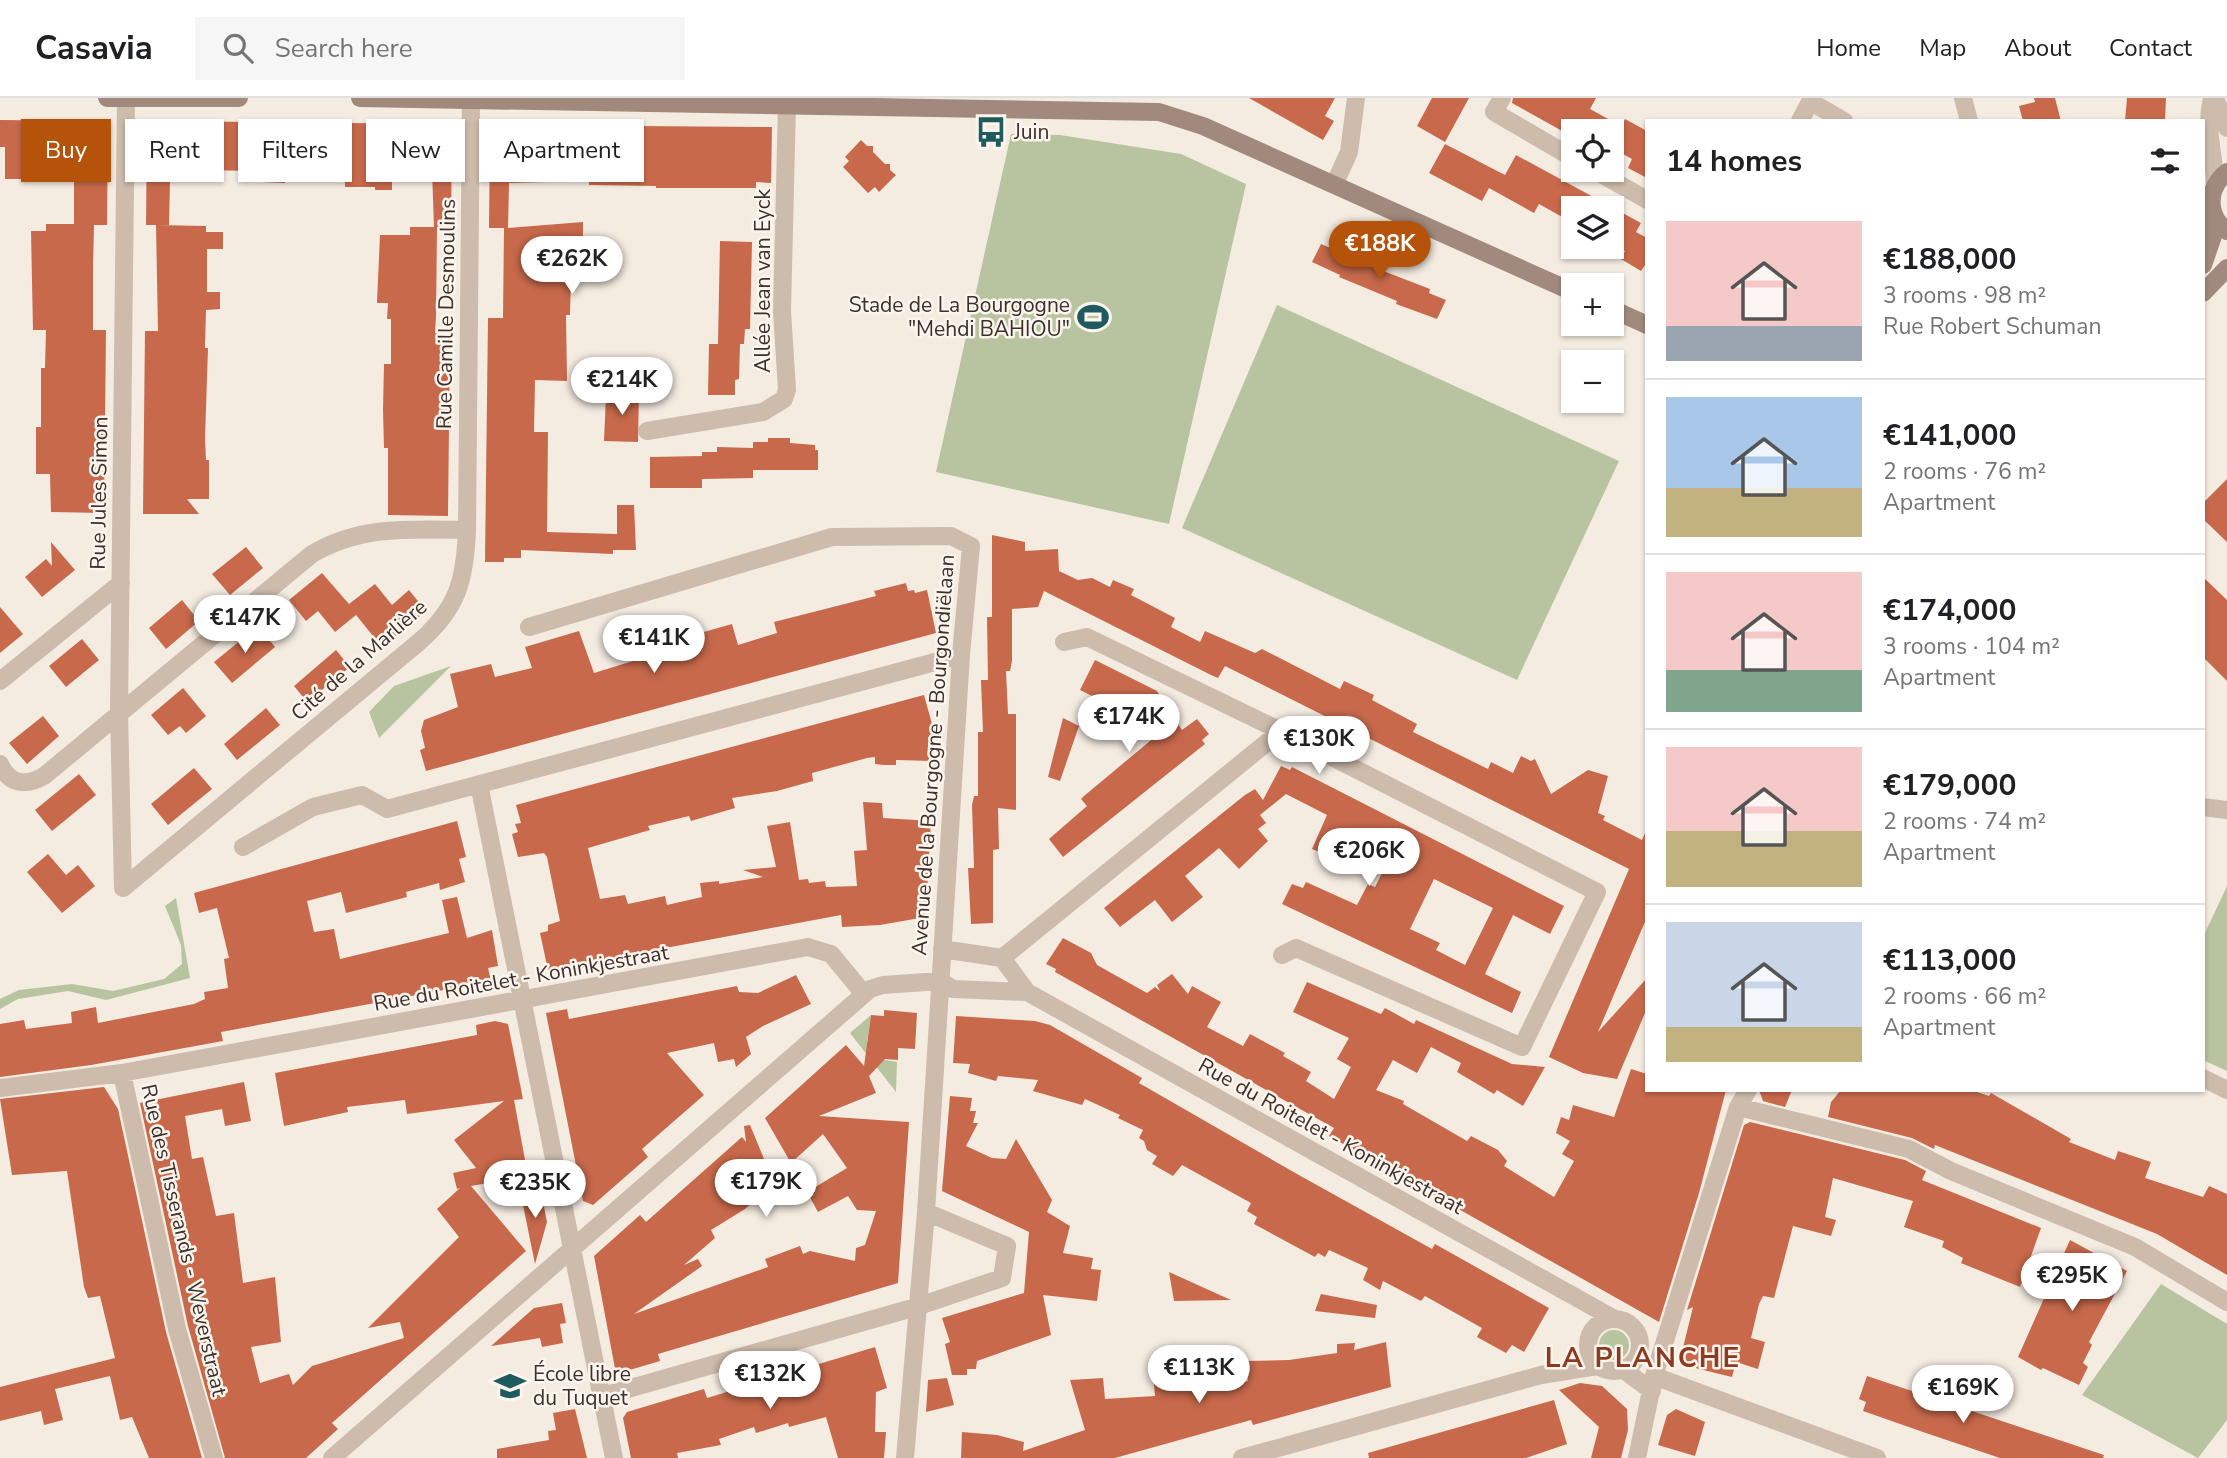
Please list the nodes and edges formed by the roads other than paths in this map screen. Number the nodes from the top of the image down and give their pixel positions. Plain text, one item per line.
1 (107, 98) edge
2 (126, 98) edge
3 (239, 98) edge
4 (360, 98) edge
5 (1356, 98) edge
6 (1502, 98) edge
7 (1963, 98) edge
8 (2213, 98) edge
9 (471, 99) edge
10 (1812, 100) edge
11 (923, 102) edge
12 (787, 104) junction
13 (1073, 104) edge
14 (1801, 119) edge
15 (1841, 119) edge
16 (1968, 119) edge
17 (2227, 128) edge
18 (1561, 151) edge
19 (2227, 172) edge
20 (1615, 182) edge
21 (1335, 183) junction
22 (2215, 186) junction
23 (1645, 199) edge
24 (2214, 217) junction
25 (2227, 231) edge
26 (2205, 260) edge
27 (2227, 268) edge
28 (1561, 287) edge
29 (2205, 291) edge
30 (1624, 314) edge
31 (1645, 324) edge
32 (647, 431) dead end
33 (467, 530) junction
34 (121, 583) junction
35 (529, 627) dead end
36 (1064, 642) dead end
37 (961, 655) junction
38 (0, 681) edge
39 (119, 712) junction
40 (1281, 731) junction
41 (0, 764) edge
42 (480, 784) junction
43 (2205, 807) edge
44 (2227, 810) edge
45 (243, 846) dead end
46 (123, 888) joint
47 (942, 949) junction
48 (1282, 955) dead end
49 (1002, 958) junction
50 (940, 981) junction
51 (1027, 992) junction
52 (864, 993) junction
53 (521, 1002) junction
54 (122, 1073) junction
55 (2205, 1079) edge
56 (0, 1088) edge
57 (2227, 1090) edge
58 (1747, 1092) edge
59 (1738, 1107) junction
60 (926, 1212) junction
61 (572, 1250) junction
62 (2227, 1302) edge
63 (916, 1307) junction
64 (1613, 1318) junction
65 (1640, 1349) junction
66 (1661, 1358) junction
67 (1597, 1366) junction
68 (1623, 1370) junction
69 (1653, 1384) junction
70 (603, 1396) junction
71 (214, 1458) edge
72 (332, 1458) edge
73 (614, 1458) edge
74 (905, 1458) edge
75 (1242, 1458) edge
76 (1637, 1458) edge
77 (1877, 1458) edge

1 - 2 street
2 - 3 street
2 - 34 street, Rue Jules Simon
4 - 9 street
5 - 21 street
6 - 18 street
7 - 16 street
8 - 17 street
8 - 22 street
9 - 12 street
9 - 33 street, Rue Camille Desmoulins
10 - 14 street
10 - 15 street
11 - 12 street
11 - 13 street
12 - 32 street, Allée Jean van Eyck
13 - 21 street
19 - 22 street
20 - 23 street
21 - 28 street
22 - 24 street
24 - 25 street
24 - 26 street
27 - 29 street
30 - 31 street
33 - 39 street
33 - 46 street, Cité de la Marlière
34 - 38 street
34 - 39 street, Rue Jules Simon
35 - 37 street, Avenue de la Bourgogne - Bourgondiëlaan
36 - 40 street
37 - 42 street
37 - 47 street, Avenue de la Bourgogne - Bourgondiëlaan
39 - 41 street
39 - 46 street, Rue Jules Simon
40 - 48 street
40 - 49 street
42 - 45 street
42 - 53 street
43 - 44 street
47 - 49 street
47 - 50 street, Avenue de la Bourgogne - Bourgondiëlaan
49 - 51 street, Rue du Roitelet - Koninkjestraat
50 - 51 street, Rue du Roitelet - Koninkjestraat
50 - 52 street, Rue du Roitelet - Koninkjestraat
50 - 60 street, Avenue de la Bourgogne - Bourgondiëlaan
51 - 64 street, Rue du Roitelet - Koninkjestraat
52 - 53 street, Rue du Roitelet - Koninkjestraat
52 - 61 street
53 - 54 street, Rue du Roitelet - Koninkjestraat
53 - 61 street
54 - 56 street, Rue du Roitelet - Koninkjestraat
54 - 71 street, Rue des Tisserands - Weverstraat
55 - 57 street
58 - 59 street
59 - 62 street
59 - 66 street
60 - 63 street, Avenue de la Bourgogne - Bourgondiëlaan
60 - 63 street
61 - 70 street
61 - 72 street
63 - 70 street
63 - 74 street, Avenue de la Bourgogne - Bourgondiëlaan
64 - 65 street
64 - 67 street
65 - 66 street
65 - 68 street
66 - 69 street
67 - 68 street
67 - 75 street
68 - 69 street
69 - 76 street
69 - 77 street
70 - 73 street

